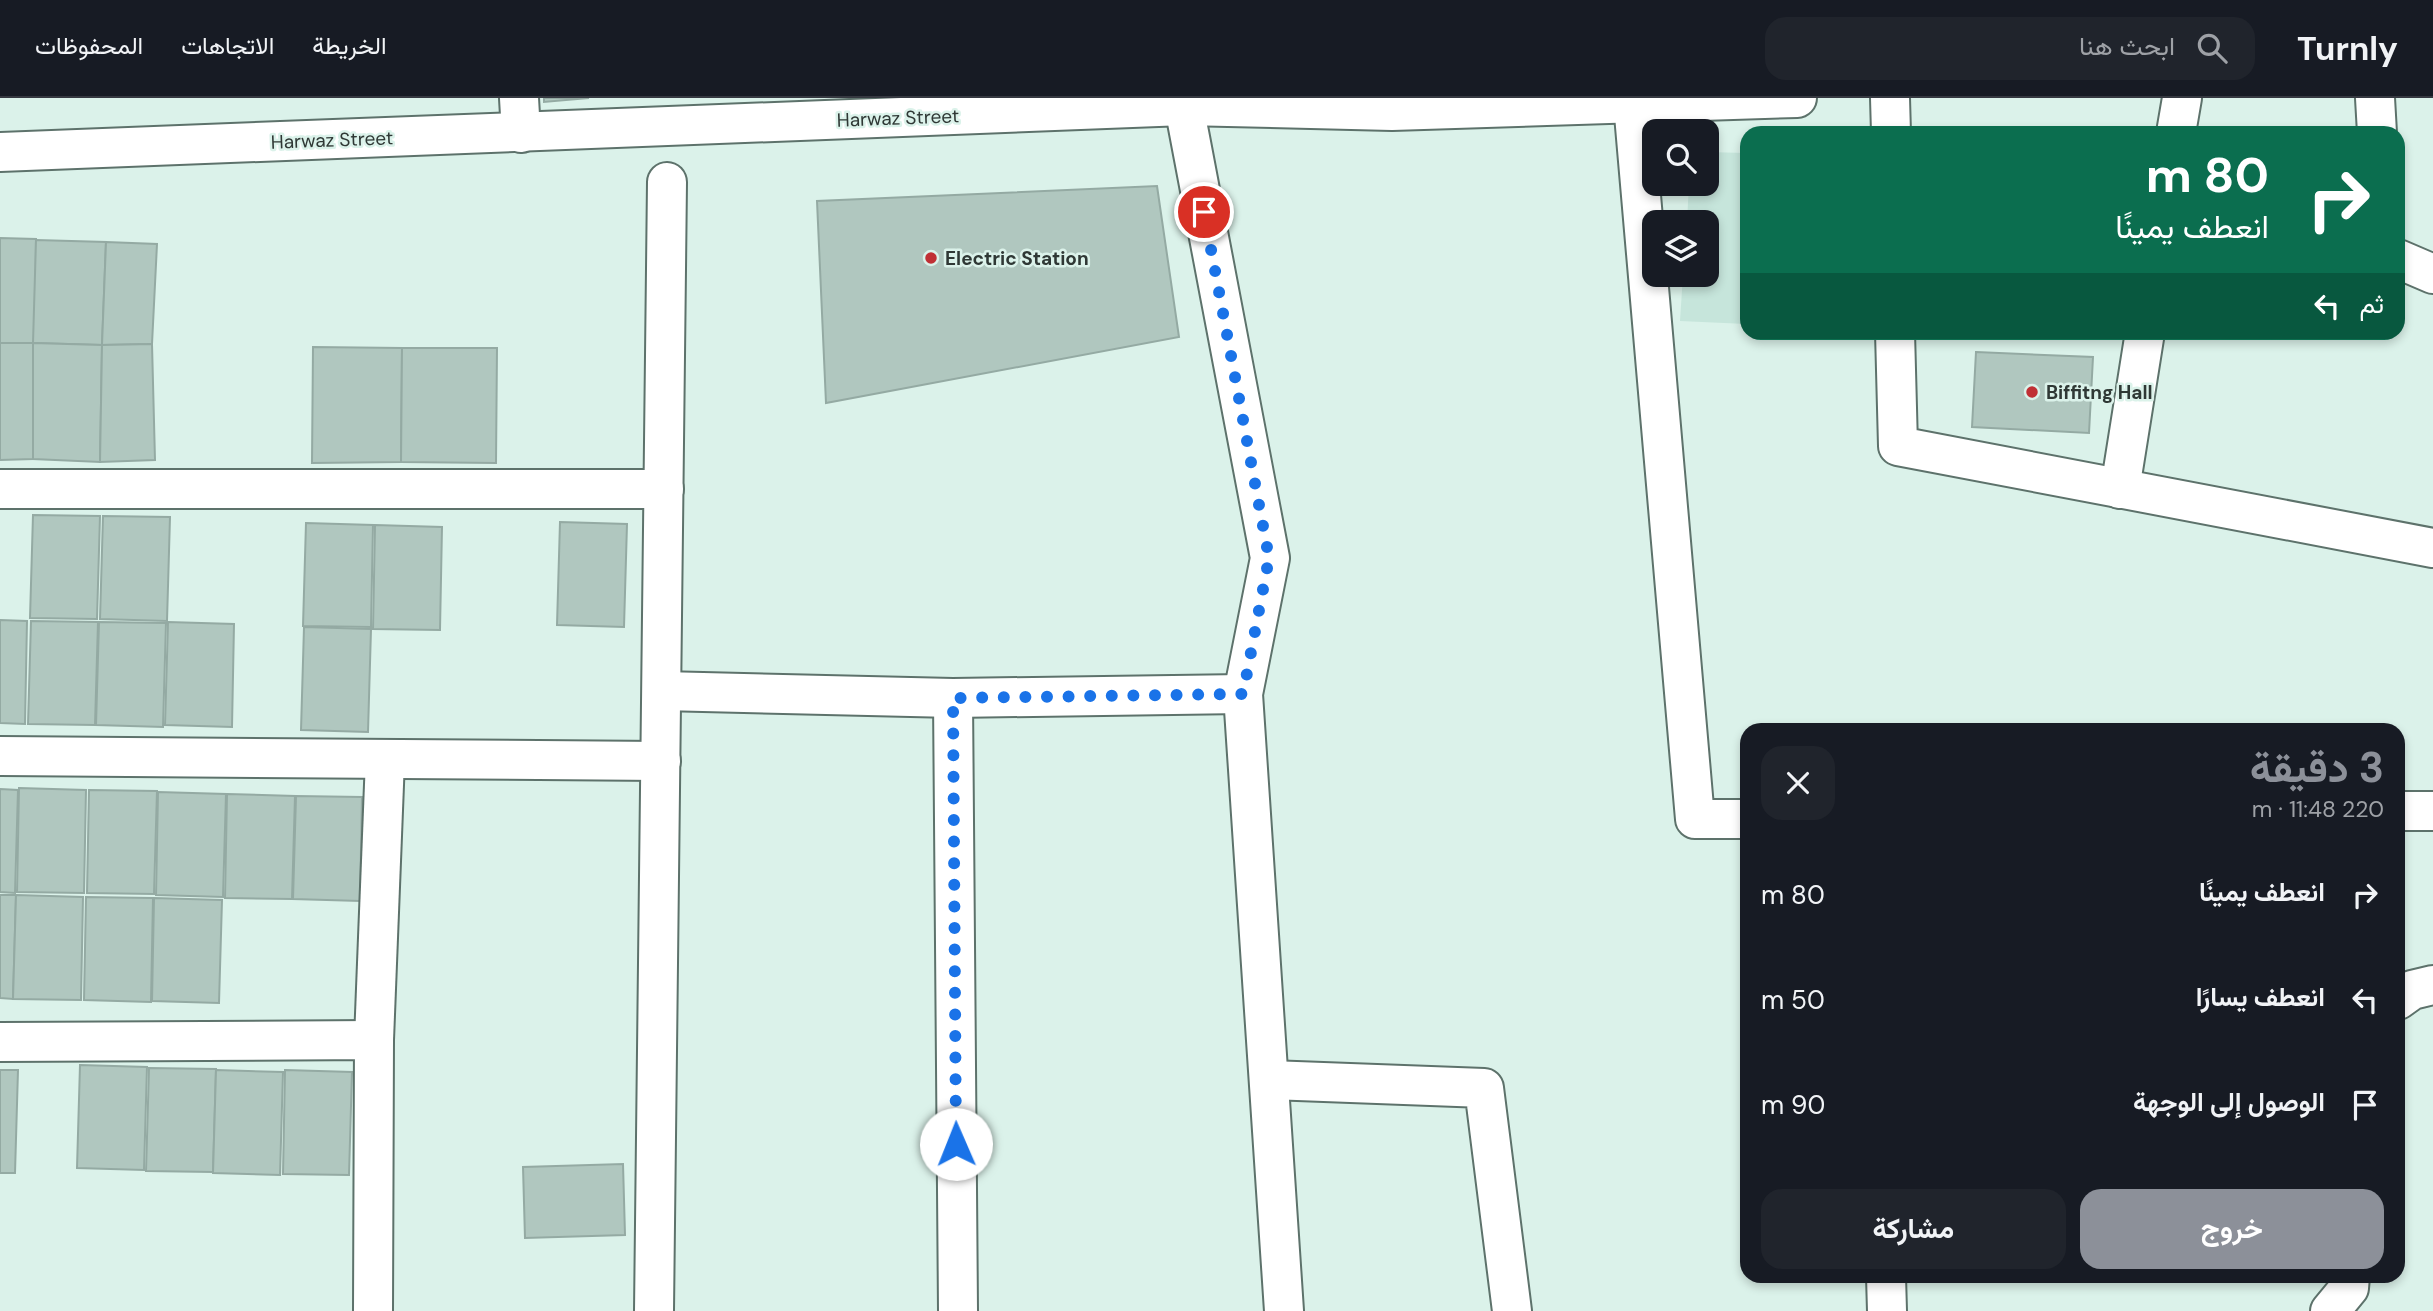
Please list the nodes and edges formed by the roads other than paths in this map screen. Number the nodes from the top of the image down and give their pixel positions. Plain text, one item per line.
1 (1797, 98) edge
2 (1890, 98) edge
3 (2182, 98) edge
4 (2375, 98) edge
5 (1633, 103) junction
6 (1392, 105) edge
7 (1184, 106) junction
8 (520, 116) edge
9 (1891, 126) edge
10 (2177, 126) edge
11 (2377, 126) edge
12 (0, 152) edge
13 (667, 182) dead end
14 (2405, 262) edge
15 (2433, 274) edge
16 (1895, 340) edge
17 (2144, 340) edge
18 (0, 489) edge
19 (664, 489) junction
20 (2120, 489) junction
21 (2433, 548) edge
22 (662, 691) junction
23 (1243, 694) junction
24 (953, 698) junction
25 (0, 756) edge
26 (385, 759) junction
27 (661, 761) junction
28 (2405, 811) edge
29 (2433, 811) edge
30 (1740, 819) edge
31 (2433, 985) edge
32 (2405, 995) edge
33 (374, 1040) junction
34 (0, 1042) edge
35 (1269, 1080) junction
36 (1886, 1283) edge
37 (2349, 1283) edge
38 (373, 1311) edge
39 (654, 1311) edge
40 (958, 1311) edge
41 (1284, 1311) edge
42 (1512, 1311) edge
43 (1887, 1311) edge
44 (2330, 1311) edge

1 - 5 street, Harwaz Street
2 - 9 street
3 - 10 street
4 - 11 street
5 - 6 street, Harwaz Street
5 - 30 street
6 - 7 street, Harwaz Street
7 - 8 street, Harwaz Street
7 - 23 street
8 - 12 street, Harwaz Street
13 - 19 street
14 - 15 street
16 - 20 street
17 - 20 street
18 - 19 street
19 - 22 street
20 - 21 street
22 - 24 street
22 - 27 street
23 - 24 street
23 - 35 street
24 - 40 street
25 - 26 street
26 - 27 street
26 - 33 street
27 - 39 street
28 - 29 street
31 - 32 street
33 - 34 street
33 - 38 street
35 - 41 street
35 - 42 street
36 - 43 street
37 - 44 street

